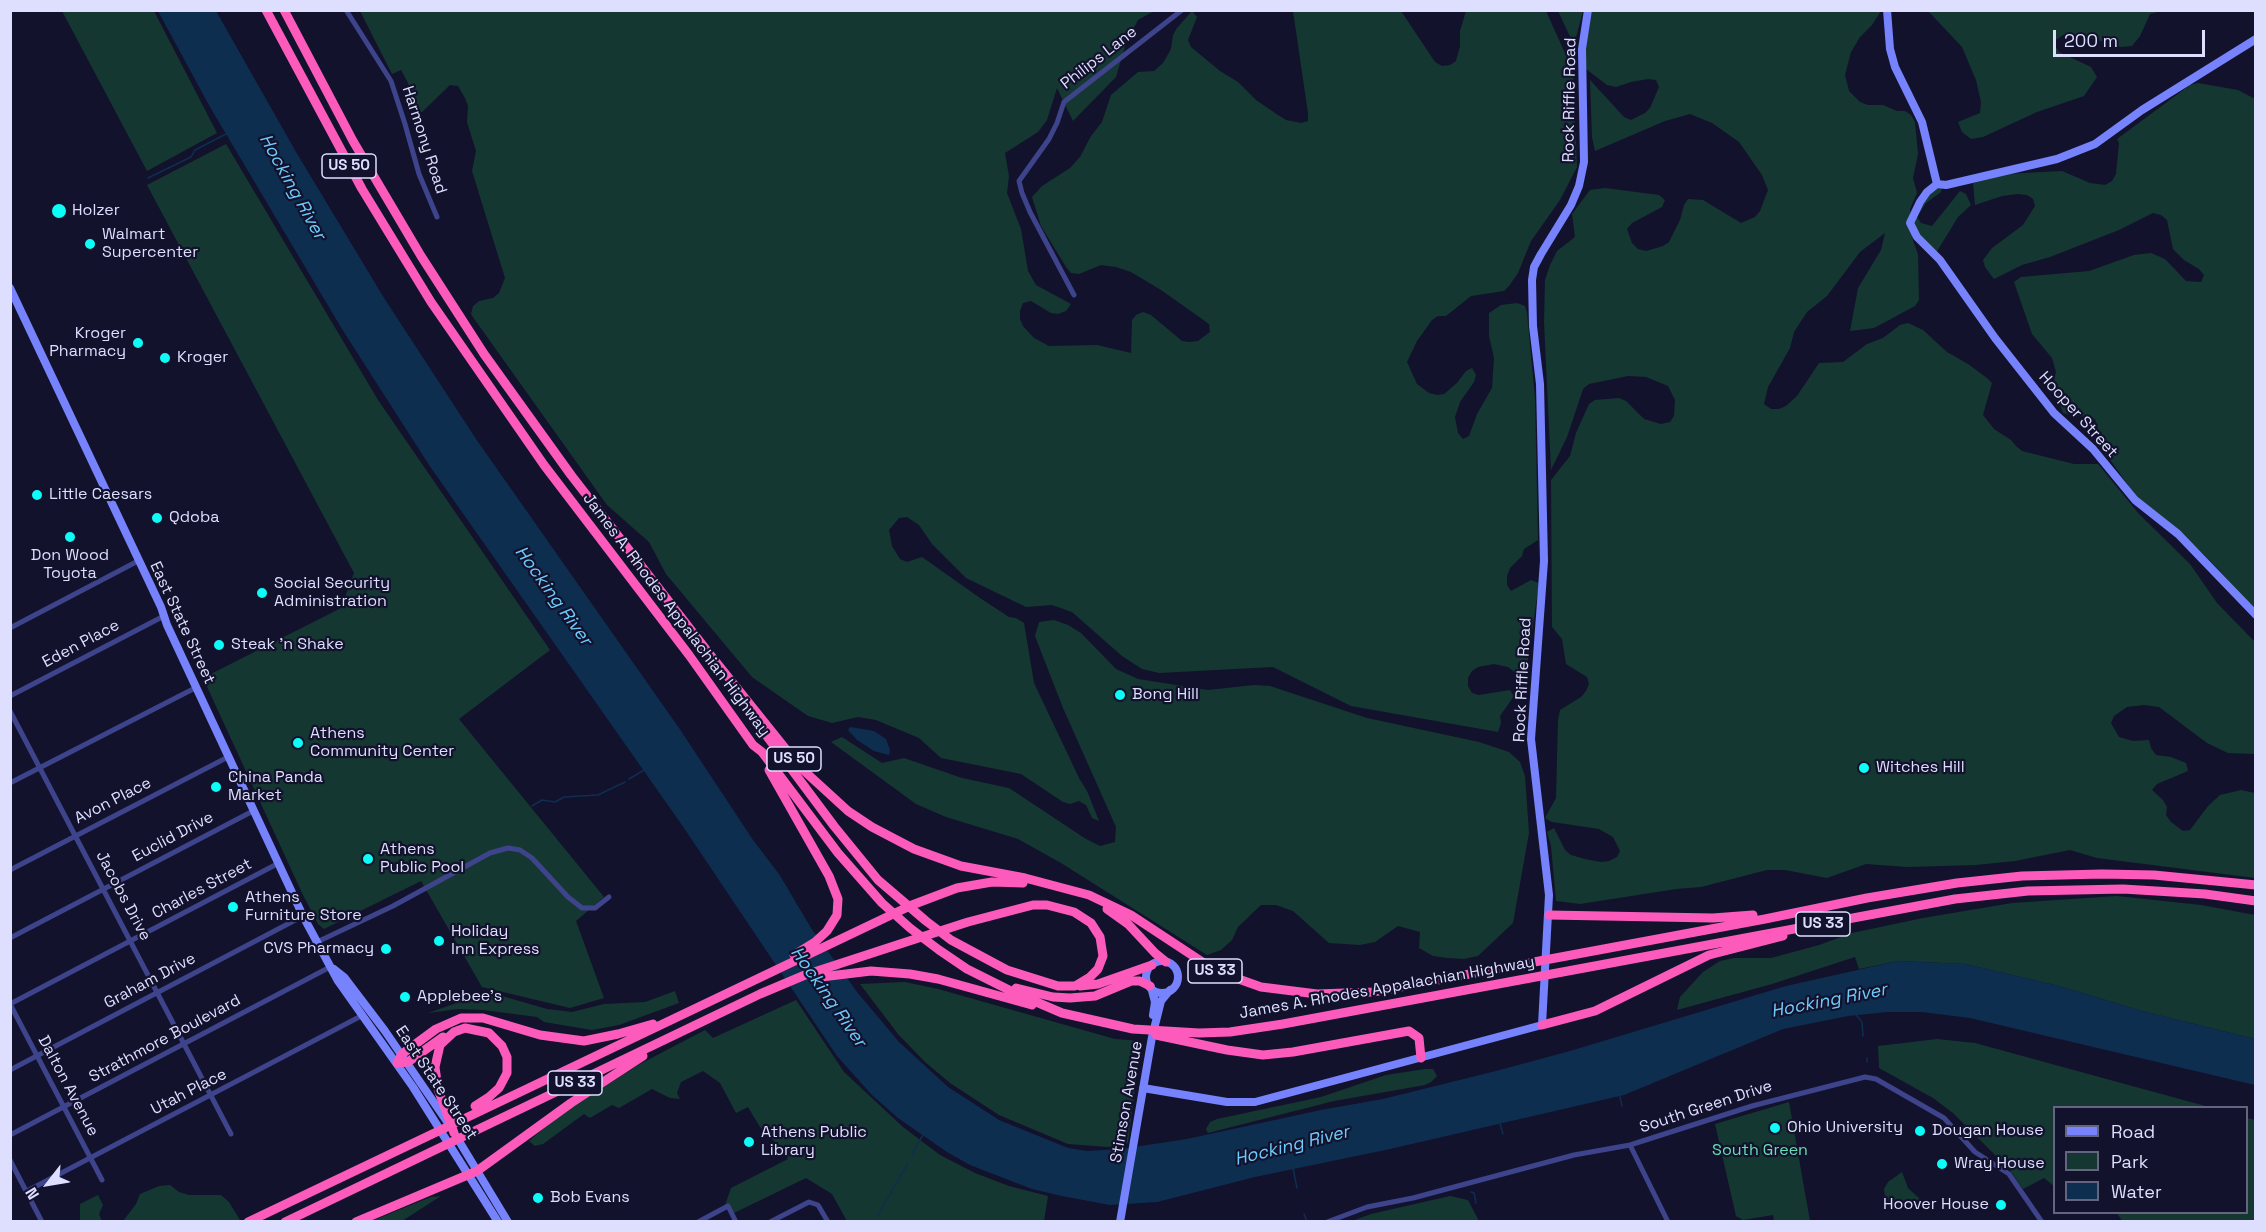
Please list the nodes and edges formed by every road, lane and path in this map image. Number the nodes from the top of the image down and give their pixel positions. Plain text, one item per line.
1 (266, 10) edge
2 (284, 10) edge
3 (346, 10) edge
4 (1182, 10) edge
5 (1588, 10) edge
6 (1887, 10) edge
7 (2256, 39) edge
8 (1936, 184) junction
9 (437, 217) dead end
10 (10, 288) edge
11 (1074, 295) dead end
12 (614, 532) junction
13 (138, 561) junction
14 (2256, 615) edge
15 (164, 616) junction
16 (10, 628) edge
17 (196, 687) junction
18 (10, 696) edge
19 (10, 711) edge
20 (753, 745) junction
21 (228, 757) junction
22 (40, 767) junction
23 (10, 783) edge
24 (253, 811) junction
25 (76, 836) junction
26 (278, 864) junction
27 (10, 870) edge
28 (1047, 884) junction
29 (2256, 885) edge
30 (104, 889) junction
31 (1077, 891) junction
32 (609, 897) dead end
33 (2256, 901) edge
34 (1783, 914) junction
35 (1549, 915) junction
36 (303, 916) junction
37 (1807, 927) junction
38 (10, 938) edge
39 (131, 941) junction
40 (317, 942) junction
41 (1166, 962) junction
42 (1152, 965) junction
43 (332, 966) junction
44 (754, 979) junction
45 (985, 979) junction
46 (787, 983) junction
47 (1075, 986) junction
48 (1150, 987) junction
49 (1170, 990) junction
50 (158, 992) junction
51 (10, 1004) edge
52 (1062, 1013) junction
53 (363, 1016) junction
54 (672, 1018) junction
55 (1542, 1025) junction
56 (454, 1032) junction
57 (684, 1032) junction
58 (1173, 1035) junction
59 (1152, 1037) junction
60 (185, 1044) junction
61 (38, 1056) junction
62 (1421, 1058) junction
63 (402, 1060) junction
64 (10, 1070) edge
65 (1143, 1088) junction
66 (211, 1095) junction
67 (64, 1107) junction
68 (457, 1120) junction
69 (454, 1133) junction
70 (231, 1134) dead end
71 (10, 1135) edge
72 (1630, 1145) junction
73 (91, 1157) junction
74 (10, 1160) edge
75 (473, 1173) junction
76 (102, 1180) dead end
77 (27, 1191) junction
78 (42, 1221) edge
79 (248, 1221) edge
80 (285, 1221) edge
81 (356, 1221) edge
82 (498, 1221) edge
83 (508, 1221) edge
84 (698, 1221) edge
85 (736, 1221) edge
86 (770, 1221) edge
87 (828, 1221) edge
88 (1120, 1221) edge
89 (1327, 1221) edge
90 (1668, 1221) edge
91 (2042, 1221) edge

1 - 20 highway, James A. Rhodes Appalachian Highway / US 50
2 - 12 highway, James A. Rhodes Appalachian Highway / US 50
3 - 9 street, Harmony Road
4 - 11 street, Philips Lane
5 - 35 street, Rock Riffle Road
6 - 8 street
7 - 8 street
8 - 14 street, Hooper Street
10 - 13 street, East State Street
12 - 28 highway, James A. Rhodes Appalachian Highway / US 50
12 - 47 highway
13 - 15 street, East State Street
13 - 16 street
15 - 17 street, East State Street
15 - 18 street, Eden Place
17 - 21 street, East State Street
17 - 22 street
19 - 22 street, Jacobs Drive
20 - 44 highway
20 - 45 highway, James A. Rhodes Appalachian Highway / US 50
21 - 24 street, East State Street
21 - 25 street, Avon Place
22 - 23 street
22 - 25 street, Jacobs Drive
24 - 26 street, East State Street
24 - 30 street, Euclid Drive
25 - 27 street, Avon Place
25 - 30 street, Jacobs Drive
26 - 36 street, East State Street
26 - 39 street, Charles Street
28 - 31 highway, James A. Rhodes Appalachian Highway / US 33
28 - 44 highway, US 33
29 - 34 highway, James A. Rhodes Appalachian Highway / US 33
30 - 38 street, Euclid Drive
30 - 39 street, Jacobs Drive
31 - 34 highway, James A. Rhodes Appalachian Highway / US 33
31 - 41 highway
32 - 40 street
33 - 37 highway, James A. Rhodes Appalachian Highway / US 33
34 - 35 highway
35 - 55 street, Rock Riffle Road
36 - 40 street, East State Street
36 - 50 street, Graham Drive
37 - 55 highway
37 - 58 highway, James A. Rhodes Appalachian Highway / US 33
39 - 50 street, Jacobs Drive
39 - 51 street, Charles Street
40 - 43 street, East State Street
41 - 42 street
41 - 49 street
42 - 47 highway
42 - 48 street
43 - 53 street, East State Street
43 - 60 street, Strathmore Boulevard
43 - 63 street, East State Street
44 - 54 highway, US 33
45 - 48 highway
45 - 52 highway, James A. Rhodes Appalachian Highway / US 50
46 - 47 highway
46 - 52 highway, US 33
46 - 57 highway, US 33
48 - 49 street
48 - 59 street
49 - 59 street, Stimson Avenue
50 - 60 street, Jacobs Drive
50 - 61 street, Graham Drive
51 - 61 street, Dalton Avenue
52 - 58 highway, James A. Rhodes Appalachian Highway / US 33
53 - 63 street, East State Street
53 - 66 street, Utah Place
54 - 63 highway
54 - 68 highway, US 33
55 - 62 street
56 - 63 highway
56 - 68 highway
56 - 69 highway
57 - 75 highway
57 - 80 highway, US 33
58 - 62 highway
59 - 65 street, Stimson Avenue
60 - 66 street, Jacobs Drive
60 - 67 street, Strathmore Boulevard
61 - 64 street, Graham Drive
61 - 67 street, Dalton Avenue
62 - 65 street
63 - 69 street, East State Street
63 - 75 street, East State Street
65 - 88 street, Stimson Avenue
66 - 70 street, Jacobs Drive
66 - 73 street, Utah Place
67 - 71 street, Strathmore Boulevard
67 - 73 street, Dalton Avenue
68 - 79 highway, US 33
69 - 75 street, East State Street
72 - 89 street, South Green Drive
72 - 90 street
72 - 91 street, South Green Drive
73 - 76 street, Dalton Avenue
73 - 77 street, Utah Place
74 - 77 street
75 - 81 highway
75 - 82 street, East State Street
75 - 83 street, East State Street
77 - 78 street
84 - 85 street
86 - 87 street

